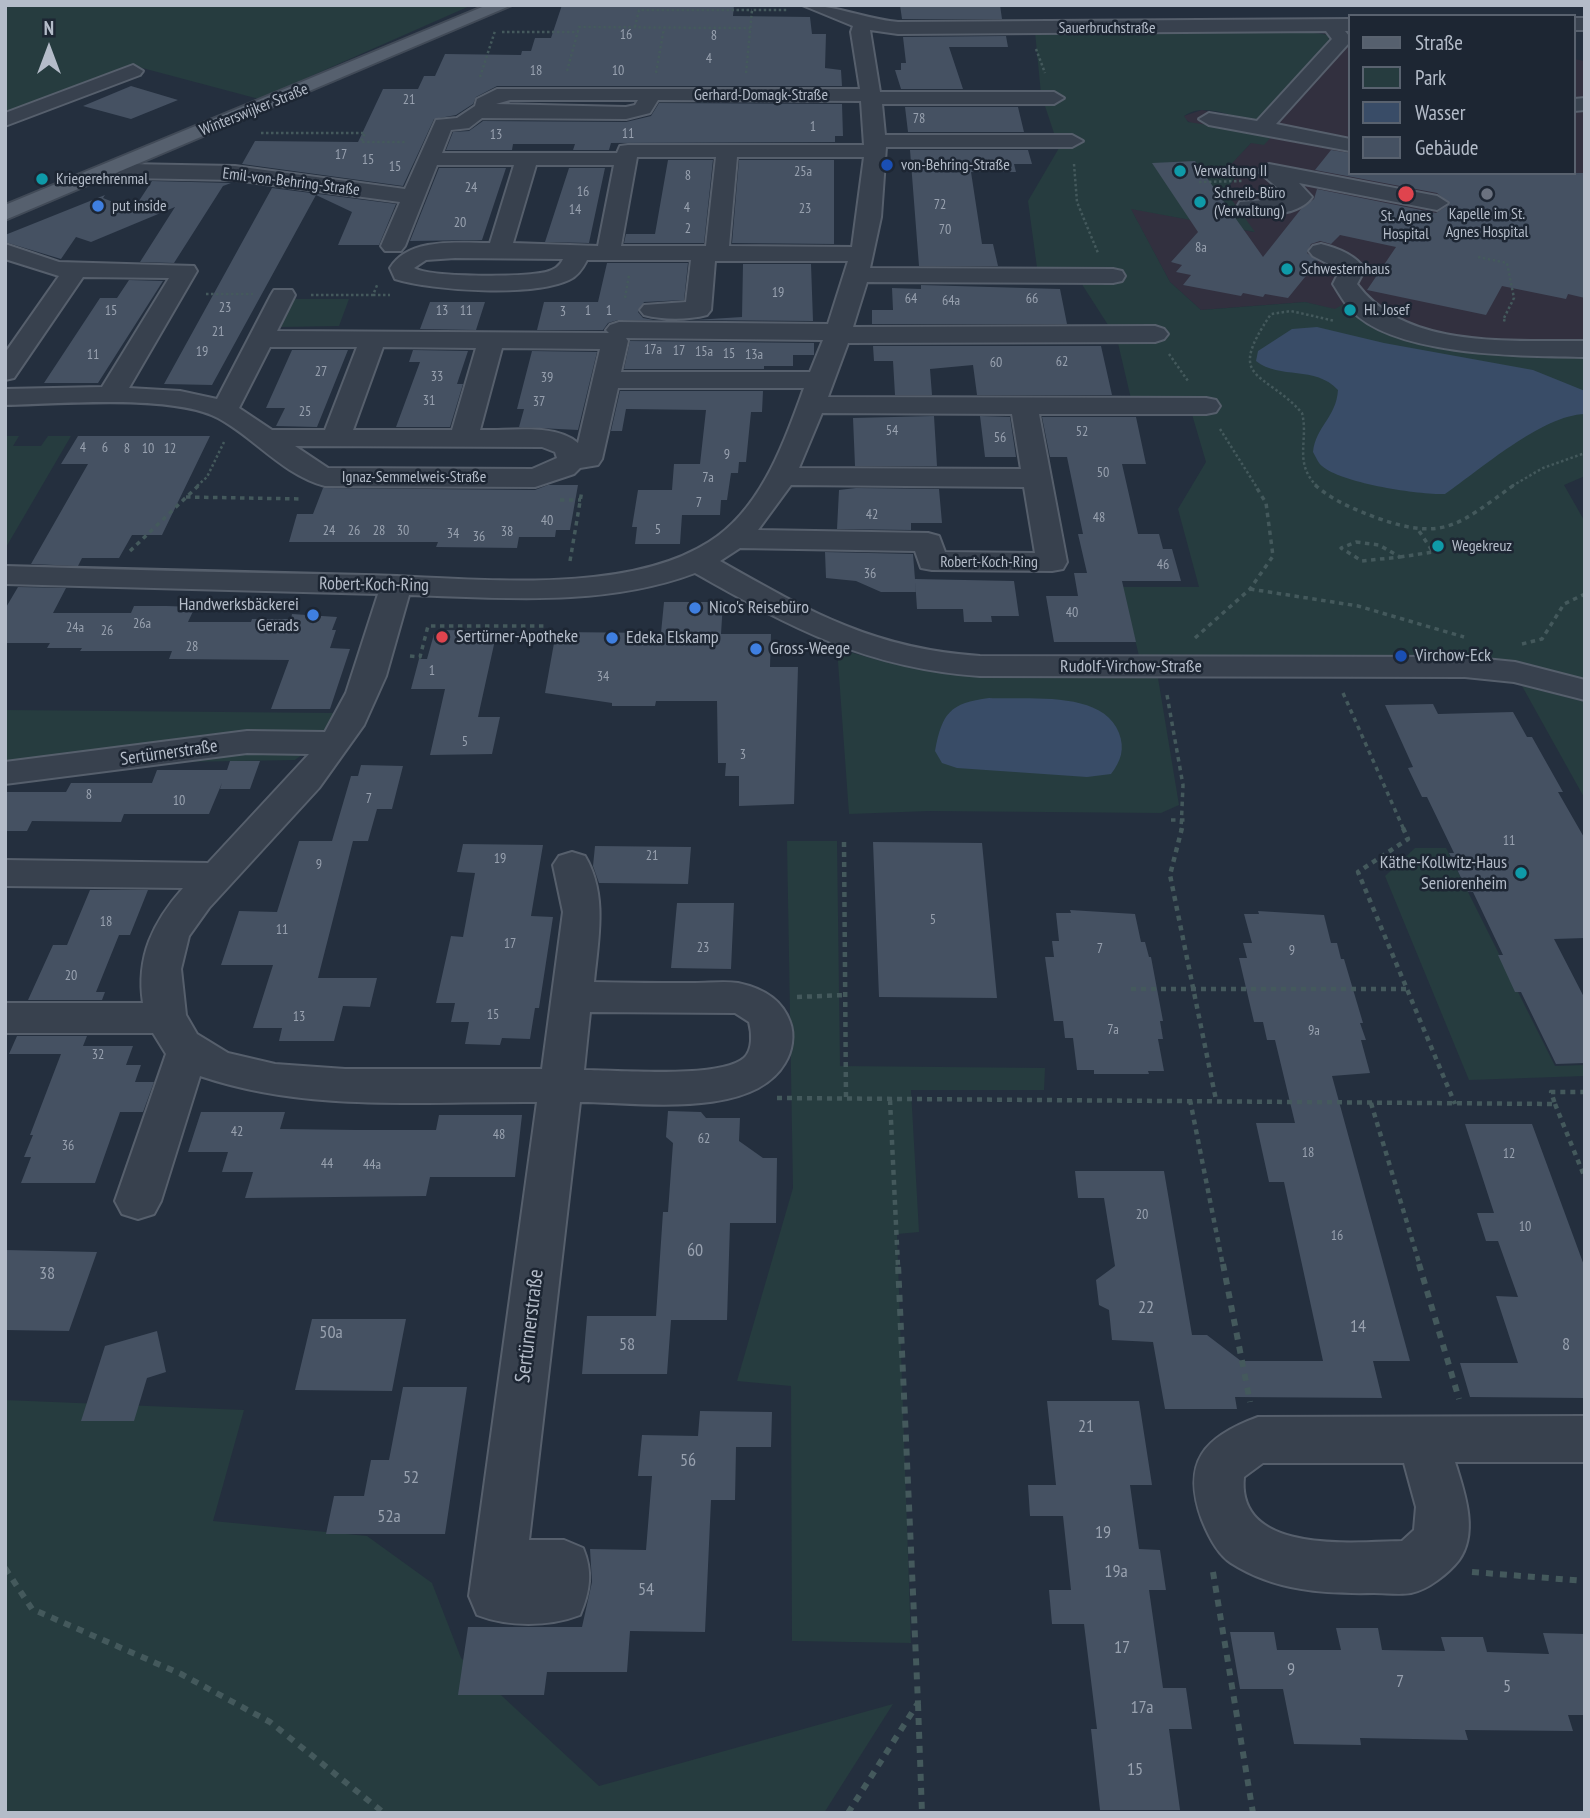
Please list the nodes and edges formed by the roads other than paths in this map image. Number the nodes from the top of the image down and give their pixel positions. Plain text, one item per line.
1 (503, 5) edge
2 (1058, 5) edge
3 (812, 6) edge
4 (864, 24) junction
5 (1341, 25) edge
6 (1064, 28) junction
7 (133, 71) dead end
8 (652, 94) junction
9 (870, 96) junction
10 (1054, 98) road end
11 (506, 113) junction
12 (1209, 119) dead end
13 (5, 120) edge
14 (1265, 129) junction
15 (1072, 141) road end
16 (1348, 145) edge
17 (874, 146) junction
18 (432, 151) junction
19 (727, 151) junction
20 (527, 159) junction
21 (626, 159) junction
22 (127, 171) dead end
23 (412, 197) junction
24 (1437, 204) dead end
25 (1248, 207) dead end
26 (5, 213) edge
27 (393, 246) dead end
28 (5, 251) edge
29 (1321, 251) dead end
30 (499, 252) junction
31 (608, 253) junction
32 (710, 253) junction
33 (573, 262) junction
34 (860, 265) junction
35 (76, 270) junction
36 (1112, 276) road end
37 (283, 295) dead end
38 (838, 333) junction
39 (1155, 334) road end
40 (262, 339) junction
41 (373, 339) junction
42 (491, 340) junction
43 (1585, 349) edge
44 (5, 372) edge
45 (604, 380) junction
46 (815, 393) junction
47 (5, 397) edge
48 (110, 397) junction
49 (1024, 406) junction
50 (1206, 406) road end
51 (230, 415) junction
52 (262, 438) junction
53 (336, 438) junction
54 (464, 438) junction
55 (580, 459) junction
56 (781, 476) junction
57 (1037, 478) junction
58 (733, 539) junction
59 (697, 561) junction
60 (5, 575) edge
61 (396, 586) junction
62 (1585, 690) edge
63 (334, 743) junction
64 (5, 774) edge
65 (572, 865) dead end
66 (5, 873) edge
67 (218, 876) junction
68 (572, 997) junction
69 (5, 1018) edge
70 (177, 1034) junction
71 (561, 1086) junction
72 (138, 1201) dead end
73 (1585, 1439) edge
74 (1448, 1441) junction
75 (499, 1566) dead end

1 - 26 main road, Winterswijker Straße
2 - 6 street
3 - 4 street
4 - 6 street, Sauerbruchstraße
4 - 9 street, Robert-Koch-Ring
5 - 6 street, Sauerbruchstraße
5 - 14 street
7 - 13 street
8 - 9 street, Gerhard-Domagk-Straße
8 - 11 street
8 - 11 street, Gerhard-Domagk-Straße
9 - 10 street
9 - 17 street, Robert-Koch-Ring
11 - 18 street
12 - 14 street
14 - 16 street
15 - 17 street
17 - 19 street
17 - 34 street, Robert-Koch-Ring
18 - 20 street
18 - 23 street
19 - 21 street
19 - 32 street
20 - 21 street
20 - 30 street
21 - 31 street
22 - 23 street, Emil-von-Behring-Straße
23 - 27 street
24 - 25 street
28 - 35 street
29 - 43 street
30 - 33 street
30 - 33 street
31 - 32 street
31 - 33 street
32 - 34 street
32 - 38 street
34 - 36 street
34 - 38 street, Robert-Koch-Ring
35 - 44 street
35 - 48 street
37 - 40 street
38 - 39 street
38 - 46 street, Robert-Koch-Ring
40 - 41 street
40 - 51 street
41 - 42 street
41 - 53 street
42 - 45 street
42 - 54 street
45 - 46 street
45 - 55 street
46 - 49 street
46 - 56 street, Robert-Koch-Ring
47 - 48 street, Ignaz-Semmelweis-Straße
48 - 51 street, Ignaz-Semmelweis-Straße
49 - 50 street
49 - 57 street, Robert-Koch-Ring
51 - 52 street, Ignaz-Semmelweis-Straße
52 - 53 street
52 - 55 street, Ignaz-Semmelweis-Straße
53 - 54 street
54 - 55 street
56 - 57 street
56 - 58 street, Robert-Koch-Ring
57 - 58 street, Robert-Koch-Ring
58 - 59 street, Robert-Koch-Ring
59 - 61 street, Robert-Koch-Ring
59 - 62 street, Rudolf-Virchow-Straße
60 - 61 street, Robert-Koch-Ring
61 - 63 street
63 - 64 street, Sertürnerstraße
63 - 67 street
65 - 68 street, Sertürnerstraße
66 - 67 street
67 - 70 street
68 - 71 street, Sertürnerstraße
68 - 71 street
69 - 70 street
70 - 71 street
70 - 72 street
71 - 75 street, Sertürnerstraße
73 - 74 street
74 - 74 street

